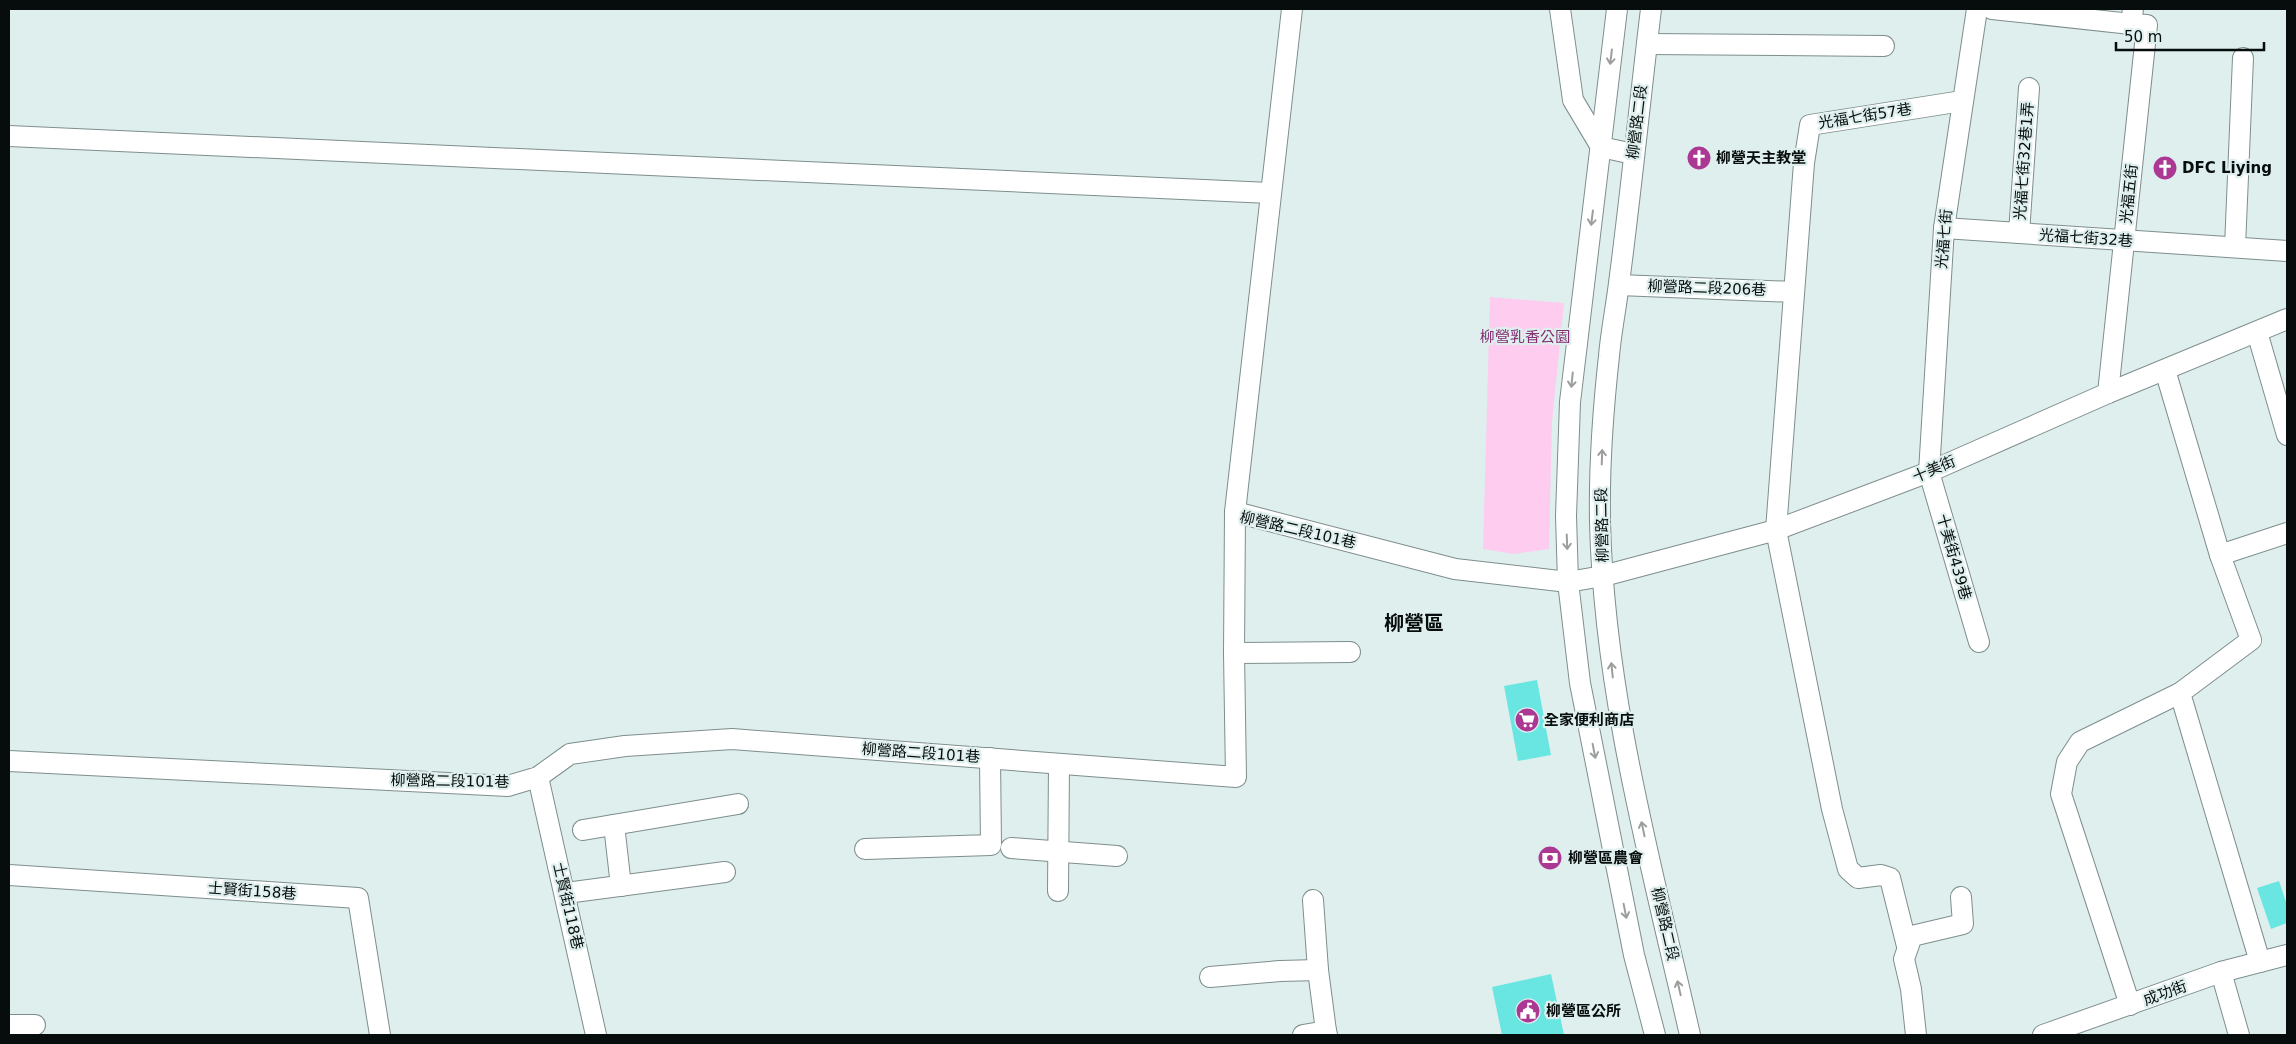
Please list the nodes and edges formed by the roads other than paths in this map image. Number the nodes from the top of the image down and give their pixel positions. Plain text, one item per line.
1 (1292, 9) edge
2 (1560, 9) edge
3 (1617, 9) edge
4 (1651, 9) edge
5 (1977, 9) edge
6 (1992, 9) edge
7 (2132, 16) edge
8 (1647, 44) junction
9 (1884, 46) dead end
10 (2243, 58) dead end
11 (2029, 88) dead end
12 (1962, 101) junction
13 (9, 136) edge
14 (1601, 147) junction
15 (1633, 154) junction
16 (1270, 193) junction
17 (1944, 228) junction
18 (2019, 233) junction
19 (2123, 241) junction
20 (2235, 247) junction
21 (2287, 251) edge
22 (1619, 285) junction
23 (1794, 292) junction
24 (2287, 319) edge
25 (2257, 332) junction
26 (2165, 370) junction
27 (2108, 393) junction
28 (2287, 435) edge
29 (1929, 472) junction
30 (1235, 512) junction
31 (1776, 530) junction
32 (2287, 533) edge
33 (2220, 554) junction
34 (1603, 576) junction
35 (1568, 582) junction
36 (1979, 642) dead end
37 (1350, 652) dead end
38 (1234, 653) junction
39 (2180, 693) junction
40 (990, 758) junction
41 (9, 761) edge
42 (1059, 764) junction
43 (538, 777) junction
44 (738, 804) dead end
45 (614, 825) junction
46 (583, 830) dead end
47 (1011, 848) dead end
48 (865, 849) dead end
49 (1058, 852) junction
50 (1117, 856) dead end
51 (725, 872) dead end
52 (9, 875) edge
53 (621, 886) junction
54 (1058, 891) dead end
55 (566, 893) junction
56 (1961, 896) dead end
57 (1313, 900) dead end
58 (1907, 946) junction
59 (2287, 955) edge
60 (2260, 962) junction
61 (1318, 970) junction
62 (2221, 972) junction
63 (1210, 977) dead end
64 (2130, 1005) junction
65 (9, 1025) edge
66 (34, 1025) dead end
67 (1327, 1033) edge
68 (380, 1035) edge
69 (596, 1035) edge
70 (1303, 1035) edge
71 (1655, 1035) edge
72 (1690, 1035) edge
73 (1916, 1035) edge
74 (2043, 1035) edge
75 (2239, 1035) edge

1 - 16 street
2 - 14 street
3 -> 14 street
4 - 8 street, 柳營路二段
5 - 12 street, 光福七街
6 - 7 street
7 - 19 street, 光福五街
8 - 9 street
8 - 15 street, 柳營路二段
10 - 20 street
11 - 18 street, 光福七街32巷1弄
12 - 17 street, 光福七街
12 - 23 street, 光福七街57巷
13 - 16 street
14 - 15 street
14 -> 35 street
15 - 22 street, 柳營路二段
16 - 30 street
17 - 18 street, 光福七街32巷
17 - 29 street, 光福七街
18 - 19 street, 光福七街32巷
19 - 20 street, 光福七街32巷
19 - 27 street, 光福五街
20 - 21 street, 光福七街32巷
22 - 23 street, 柳營路二段206巷
34 -> 22 street, 柳營路二段
23 - 31 street
24 - 25 street, 十美街
25 - 26 street, 十美街
25 - 28 street
26 - 27 street, 十美街
26 - 33 street
27 - 29 street, 十美街
29 - 31 street, 十美街
29 - 36 street, 十美街439巷
30 - 35 street, 柳營路二段101巷
30 - 38 street, 柳營路二段101巷
31 - 34 street, 十美街
31 - 58 street
32 - 33 street
33 - 39 street
34 - 35 street, 十美街
72 -> 34 street, 柳營路二段
35 -> 71 street
37 - 38 street
38 - 42 street, 柳營路二段101巷
39 - 60 street
39 - 64 street
40 - 42 street, 柳營路二段101巷
40 - 43 street, 柳營路二段101巷
40 - 48 street
41 - 43 street, 柳營路二段101巷
42 - 49 street
43 - 55 street, 士賢街118巷
44 - 45 street
45 - 46 street
45 - 53 street
47 - 49 street
49 - 50 street
49 - 54 street
51 - 53 street
52 - 68 street, 士賢街158巷
53 - 55 street
55 - 69 street, 士賢街118巷
56 - 58 street
57 - 61 street
58 - 73 street
59 - 60 street, 成功街
60 - 62 street, 成功街
61 - 63 street
61 - 67 street
62 - 64 street, 成功街
62 - 75 street
64 - 74 street, 成功街
65 - 66 street
67 - 70 street

